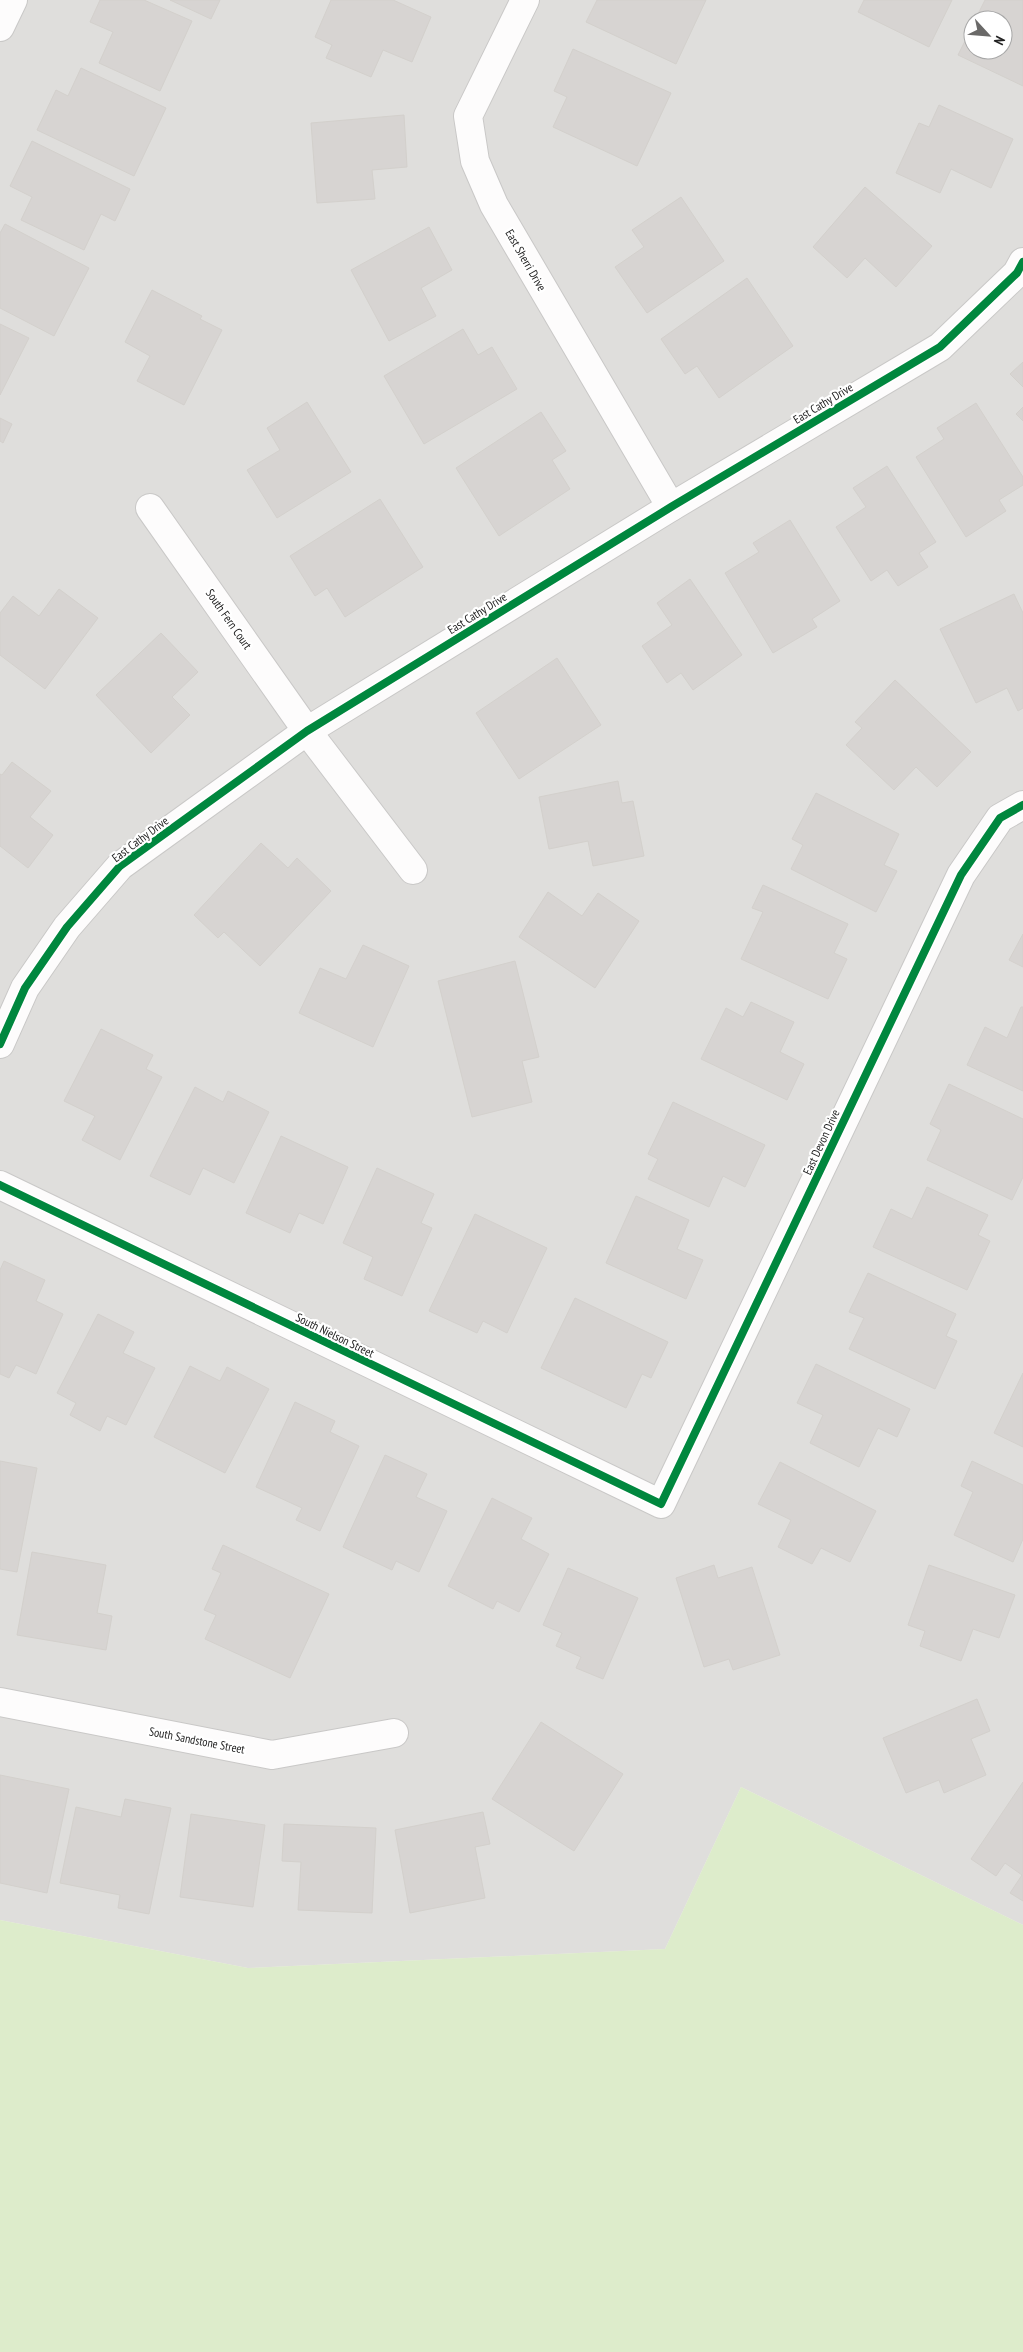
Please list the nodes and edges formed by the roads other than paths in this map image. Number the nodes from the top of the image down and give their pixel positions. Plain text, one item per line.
1 (13, 0) edge
2 (525, 0) edge
3 (0, 27) edge
4 (1023, 262) edge
5 (671, 507) junction
6 (150, 508) dead end
7 (307, 730) junction
8 (1023, 805) edge
9 (413, 870) dead end
10 (0, 1044) edge
11 (0, 1186) edge
12 (661, 1504) joint
13 (0, 1702) edge
14 (394, 1733) dead end

1 - 3 street
2 - 5 street, East Sherri Drive
4 - 5 street, East Cathy Drive
5 - 7 street, East Cathy Drive
6 - 7 street, South Fern Court
7 - 9 street
7 - 10 street, East Cathy Drive
8 - 12 street, East Devon Drive
11 - 12 street, South Nielson Street
13 - 14 street, South Sandstone Street

